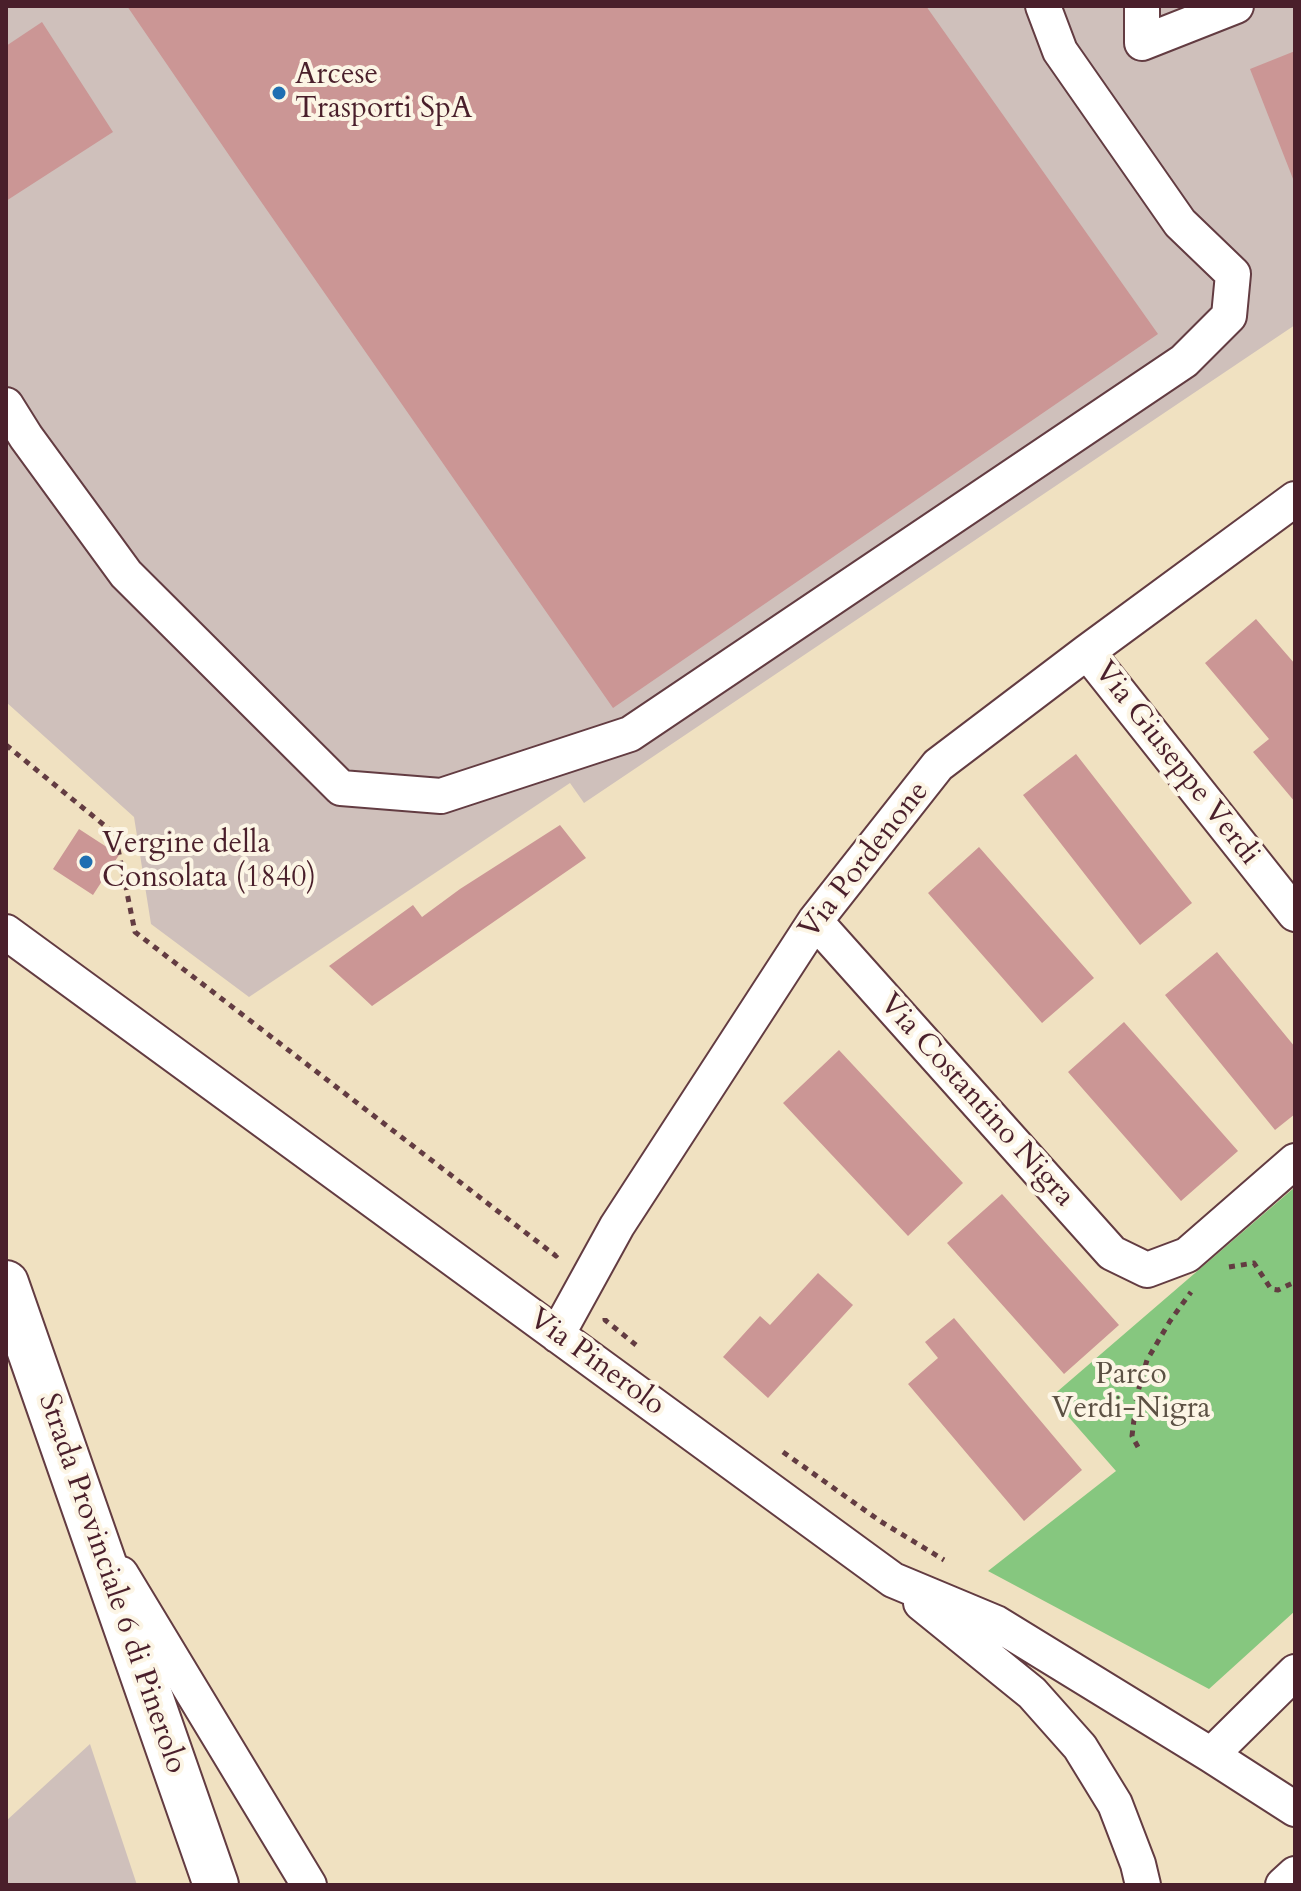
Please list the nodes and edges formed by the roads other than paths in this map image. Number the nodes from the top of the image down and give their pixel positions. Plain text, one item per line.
1 (1043, 6) edge
2 (1142, 6) edge
3 (1236, 6) edge
4 (6, 405) edge
5 (1295, 499) edge
6 (1087, 652) junction
7 (1295, 914) edge
8 (815, 921) junction
9 (6, 932) edge
10 (1295, 1161) edge
11 (6, 1283) edge
12 (557, 1335) junction
13 (91, 1523) junction
14 (893, 1580) junction
15 (1295, 1672) edge
16 (1211, 1755) junction
17 (1295, 1809) edge
18 (1295, 1874) edge
19 (216, 1885) edge
20 (309, 1885) edge
21 (1143, 1885) edge
22 (1283, 1885) edge

1 - 4 street
2 - 3 street
5 - 6 street, Via Pordenone
6 - 7 street, Via Giuseppe Verdi
6 - 8 street, Via Pordenone
8 - 10 street, Via Costantino Nigra
8 - 12 street, Via Pordenone
9 - 12 street, Via Pinerolo
11 - 13 main road, Strada Provinciale 6 di Pinerolo
12 - 14 street, Via Pinerolo
13 - 19 main road, Strada Provinciale 6 di Pinerolo
13 - 20 street
14 - 16 street, Via Pinerolo
14 - 21 street
15 - 16 street
16 - 17 street, Via Pinerolo
18 - 22 street

